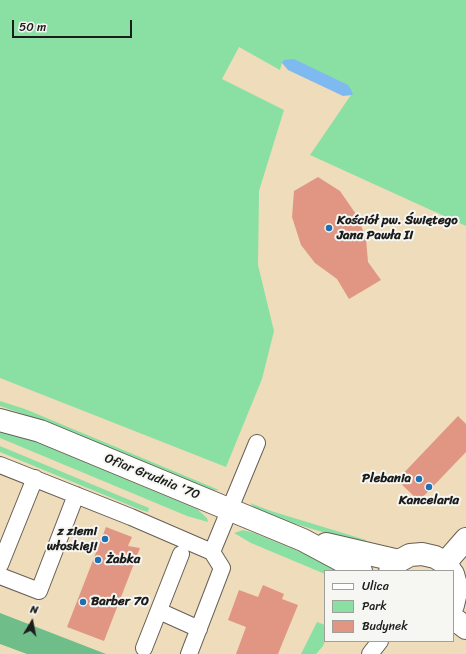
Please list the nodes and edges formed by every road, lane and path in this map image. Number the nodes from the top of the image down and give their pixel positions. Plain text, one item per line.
1 (0, 420) edge
2 (257, 443) dead end
3 (0, 465) edge
4 (35, 478) junction
5 (76, 495) junction
6 (229, 509) junction
7 (466, 539) edge
8 (302, 540) junction
9 (212, 552) junction
10 (181, 554) dead end
11 (0, 565) edge
12 (394, 566) edge
13 (450, 569) edge
14 (359, 570) edge
15 (0, 576) edge
16 (454, 580) edge
17 (454, 601) edge
18 (158, 611) junction
19 (454, 619) edge
20 (466, 628) edge
21 (199, 629) junction
22 (379, 642) edge
23 (144, 648) dead end
24 (189, 654) edge
25 (370, 654) edge

1 - 6 street, Ofiar Grudnia '70
2 - 6 street
3 - 4 street
4 - 5 street
4 - 11 street
5 - 9 street
5 - 15 street
6 - 8 street, Ofiar Grudnia '70
6 - 9 street
7 - 13 street
8 - 12 street, Ofiar Grudnia '70
8 - 14 street, Ofiar Grudnia '70
9 - 21 street
10 - 18 street
12 - 13 street
16 - 17 street
18 - 21 street
18 - 23 street
19 - 20 street
21 - 24 street
22 - 25 street

